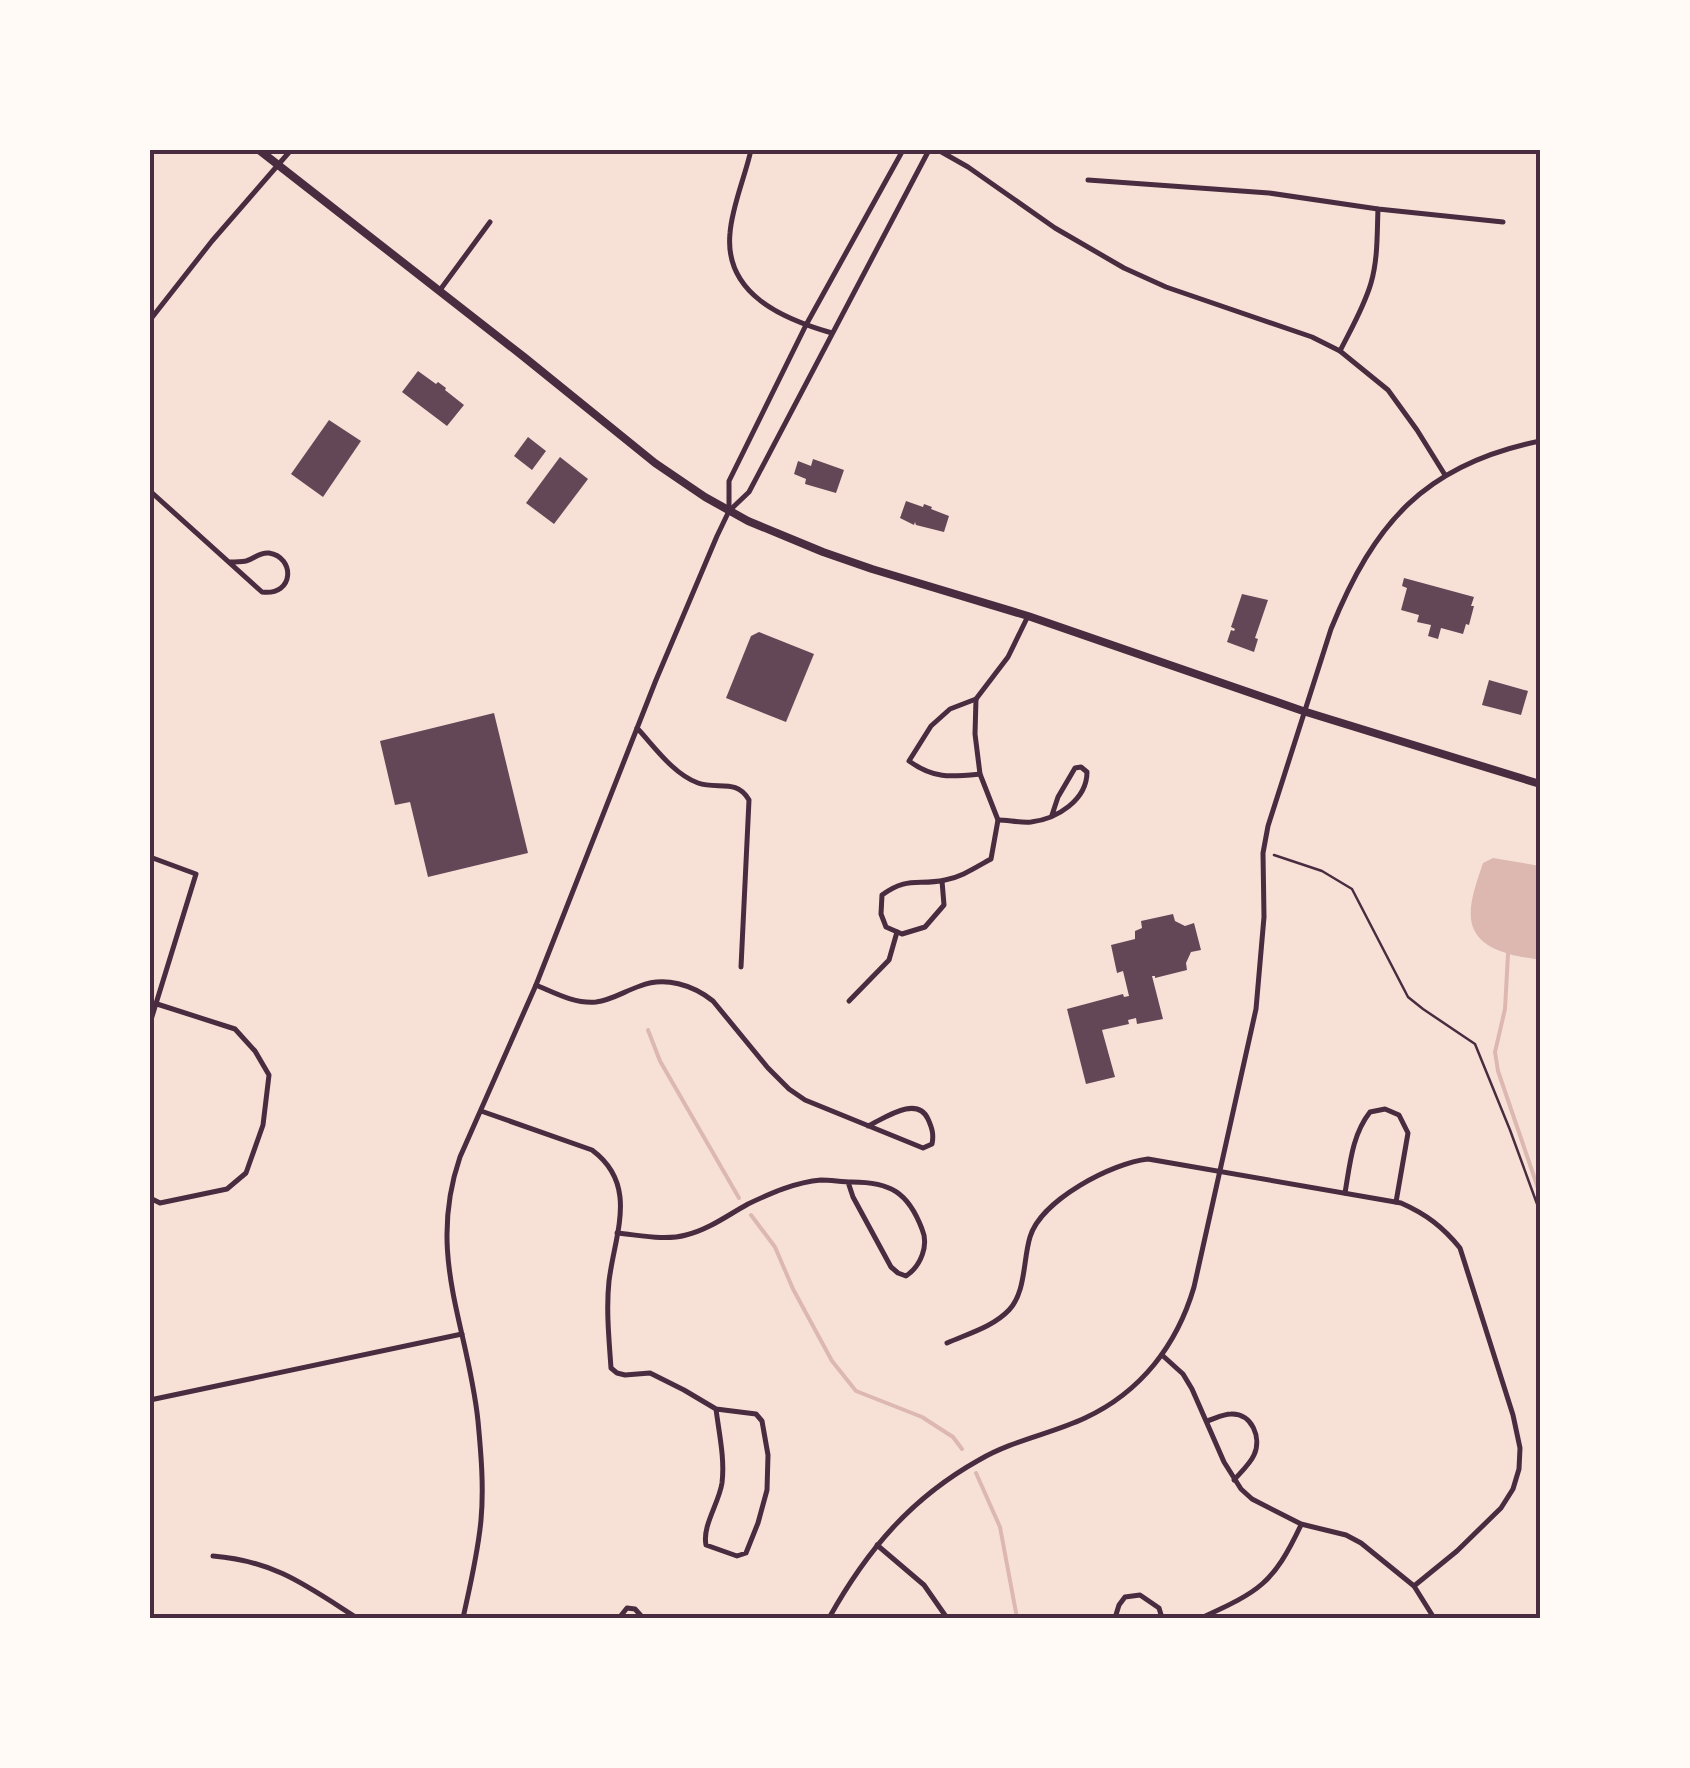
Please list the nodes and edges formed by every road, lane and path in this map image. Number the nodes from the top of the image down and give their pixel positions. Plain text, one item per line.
1 (259, 150) edge
2 (291, 150) edge
3 (751, 150) edge
4 (903, 150) edge
5 (929, 150) edge
6 (938, 150) edge
7 (279, 166) junction
8 (1088, 180) dead end
9 (1378, 209) junction
10 (490, 222) dead end
11 (1503, 222) dead end
12 (440, 290) junction
13 (150, 320) edge
14 (806, 325) junction
15 (833, 333) junction
16 (1340, 351) junction
17 (1540, 441) edge
18 (1445, 475) junction
19 (150, 491) edge
20 (728, 511) junction
21 (228, 562) junction
22 (1028, 616) junction
23 (976, 699) junction
24 (1303, 712) junction
25 (637, 728) junction
26 (980, 774) junction
27 (1540, 784) edge
28 (1052, 815) junction
29 (998, 820) junction
30 (1263, 852) junction
31 (150, 857) edge
32 (942, 881) junction
33 (897, 932) junction
34 (741, 967) dead end
35 (536, 986) junction
36 (849, 1001) dead end
37 (157, 1004) junction
38 (150, 1023) edge
39 (481, 1111) junction
40 (868, 1126) junction
41 (1220, 1173) junction
42 (848, 1182) junction
43 (1345, 1194) junction
44 (150, 1198) edge
45 (1396, 1202) junction
46 (1540, 1212) edge
47 (617, 1234) junction
48 (462, 1334) junction
49 (947, 1343) dead end
50 (1162, 1355) junction
51 (150, 1400) edge
52 (716, 1409) junction
53 (1207, 1420) junction
54 (1234, 1480) junction
55 (1301, 1524) junction
56 (876, 1545) junction
57 (213, 1556) dead end
58 (1414, 1586) junction
59 (357, 1618) edge
60 (463, 1618) edge
61 (619, 1618) edge
62 (643, 1618) edge
63 (829, 1618) edge
64 (946, 1618) edge
65 (1115, 1618) edge
66 (1162, 1618) edge
67 (1201, 1618) edge
68 (1434, 1618) edge

1 - 7 main road
2 - 7 street
3 - 14 street
4 - 14 street
5 - 15 street
6 - 16 street
7 - 12 main road
7 - 13 street
8 - 9 street
9 - 11 street
9 - 16 street
10 - 12 street
12 - 20 main road
14 - 15 street
14 - 20 street
15 - 20 street
16 - 18 street
17 - 18 street
18 - 24 street
19 - 21 street
20 - 22 main road
20 - 25 street
21 - 21 street
22 - 23 street
22 - 24 main road
23 - 26 street
23 - 26 street
24 - 27 main road
24 - 30 street
25 - 34 street
25 - 35 street
26 - 29 street
28 - 28 street
28 - 29 street
29 - 32 street
30 - 41 street
30 - 46 path
31 - 37 street
32 - 33 street
32 - 33 street
33 - 36 street
35 - 39 street
35 - 40 street
37 - 38 street
37 - 44 street
39 - 47 street
39 - 48 street
40 - 40 street
41 - 43 street
41 - 49 street
41 - 50 street
42 - 42 street
42 - 47 street
43 - 45 street
43 - 45 street
45 - 58 street
47 - 52 street
48 - 51 street
48 - 60 street
50 - 53 street
50 - 56 street
52 - 52 street
53 - 54 street
53 - 54 street
54 - 55 street
55 - 58 street
55 - 67 street
56 - 63 street
56 - 64 street
57 - 59 street
58 - 68 street
61 - 62 street
65 - 66 street

